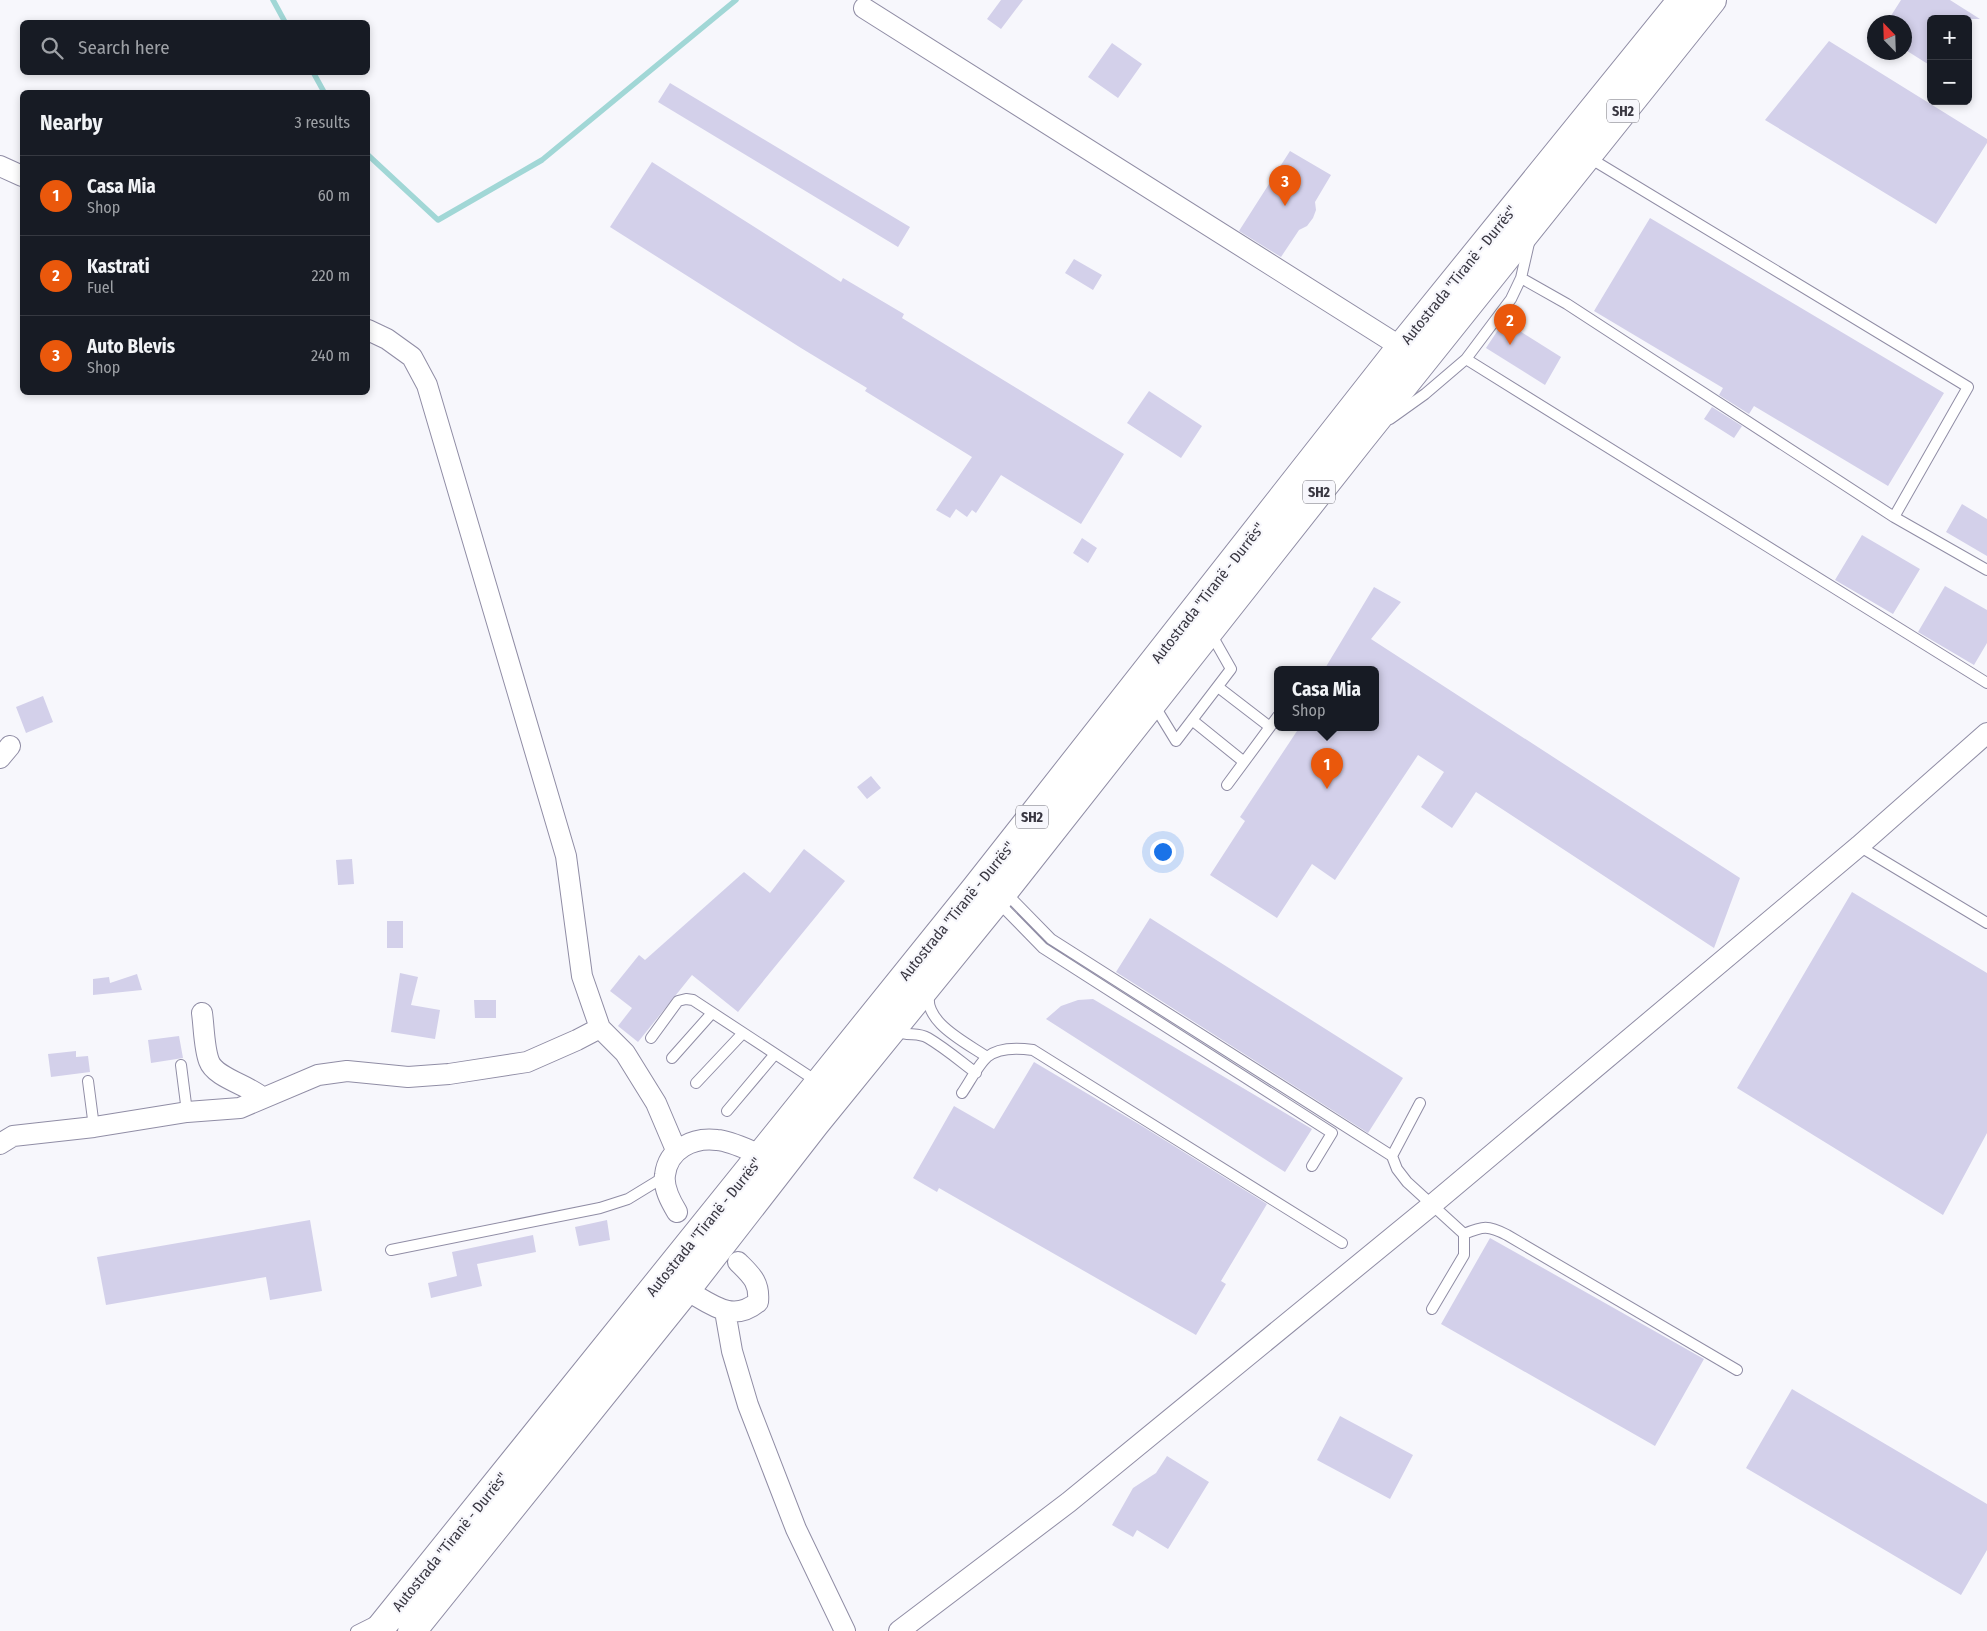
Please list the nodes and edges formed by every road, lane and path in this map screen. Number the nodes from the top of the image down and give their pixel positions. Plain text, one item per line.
1 (1682, 0) edge
2 (1712, 0) edge
3 (864, 8) dead end
4 (1587, 156) junction
5 (0, 166) edge
6 (20, 175) edge
7 (1534, 223) junction
8 (1521, 278) junction
9 (370, 331) edge
10 (1401, 347) junction
11 (1466, 359) junction
12 (1359, 441) junction
13 (1894, 517) junction
14 (1987, 570) edge
15 (1209, 631) junction
16 (1987, 683) edge
17 (1218, 687) junction
18 (1152, 702) junction
19 (1192, 720) junction
20 (1274, 722) edge
21 (1270, 727) junction
22 (1987, 733) edge
23 (1244, 762) junction
24 (1227, 785) dead end
25 (1860, 846) junction
26 (1000, 895) junction
27 (1987, 923) edge
28 (936, 972) junction
29 (712, 1012) junction
30 (202, 1014) dead end
31 (893, 1027) junction
32 (600, 1028) junction
33 (743, 1033) junction
34 (651, 1038) dead end
35 (775, 1054) junction
36 (987, 1057) junction
37 (672, 1058) dead end
38 (181, 1065) dead end
39 (976, 1073) junction
40 (88, 1081) dead end
41 (696, 1083) dead end
42 (819, 1083) junction
43 (962, 1093) dead end
44 (263, 1098) junction
45 (1420, 1103) dead end
46 (727, 1111) dead end
47 (187, 1112) junction
48 (94, 1127) junction
49 (0, 1144) edge
50 (676, 1150) junction
51 (762, 1155) junction
52 (1392, 1156) junction
53 (1312, 1166) dead end
54 (664, 1177) junction
55 (1432, 1204) junction
56 (677, 1212) dead end
57 (1464, 1234) junction
58 (1342, 1243) dead end
59 (391, 1250) dead end
60 (738, 1262) dead end
61 (686, 1290) junction
62 (1432, 1309) dead end
63 (725, 1311) junction
64 (1737, 1370) dead end
65 (384, 1623) edge
66 (356, 1631) edge
67 (412, 1631) edge
68 (846, 1631) edge
69 (899, 1631) edge

1 - 10 highway, Autostrada "Tiranë - Durrës" / SH2
2 - 4 highway, Autostrada "Tiranë - Durrës" / SH2
3 - 10 street
4 - 7 highway, Autostrada "Tiranë - Durrës" / SH2
4 - 13 lane
5 - 6 street
7 - 8 lane
7 - 12 highway, Autostrada "Tiranë - Durrës" / SH2
8 - 11 lane
8 - 13 lane
9 - 32 street
10 - 42 highway, Autostrada "Tiranë - Durrës" / SH2
11 - 12 lane
11 - 16 lane
12 - 15 highway, Autostrada "Tiranë - Durrës" / SH2
13 - 14 lane
15 - 17 lane
15 - 18 highway, Autostrada "Tiranë - Durrës" / SH2
17 - 19 lane
17 - 21 lane
18 - 19 lane
18 - 26 highway, Autostrada "Tiranë - Durrës" / SH2
19 - 23 lane
20 - 21 lane
21 - 23 lane
22 - 25 street
23 - 24 lane
25 - 27 lane
25 - 55 street
26 - 28 highway, Autostrada "Tiranë - Durrës" / SH2
26 - 52 lane
26 - 53 lane
28 - 31 highway, Autostrada "Tiranë - Durrës" / SH2
28 - 36 lane
29 - 33 lane
29 - 34 lane
29 - 37 lane
30 - 44 street
31 - 39 lane
31 - 61 highway, Autostrada "Tiranë - Durrës" / SH2
32 - 44 street
32 - 50 street
33 - 35 lane
33 - 41 lane
35 - 42 lane
35 - 46 lane
36 - 39 lane
36 - 58 lane
38 - 47 lane
39 - 43 lane
40 - 48 lane
42 - 51 highway, Autostrada "Tiranë - Durrës" / SH2
44 - 47 street
45 - 52 lane
47 - 48 street
48 - 49 street
50 - 51 street
50 - 54 street
51 - 65 highway, Autostrada "Tiranë - Durrës" / SH2
52 - 55 lane
54 - 56 street
54 - 59 lane
55 - 57 lane
55 - 69 street
57 - 62 lane
57 - 64 lane
60 - 63 street
61 - 63 street
61 - 67 highway, Autostrada "Tiranë - Durrës" / SH2
63 - 68 street
65 - 66 lane

